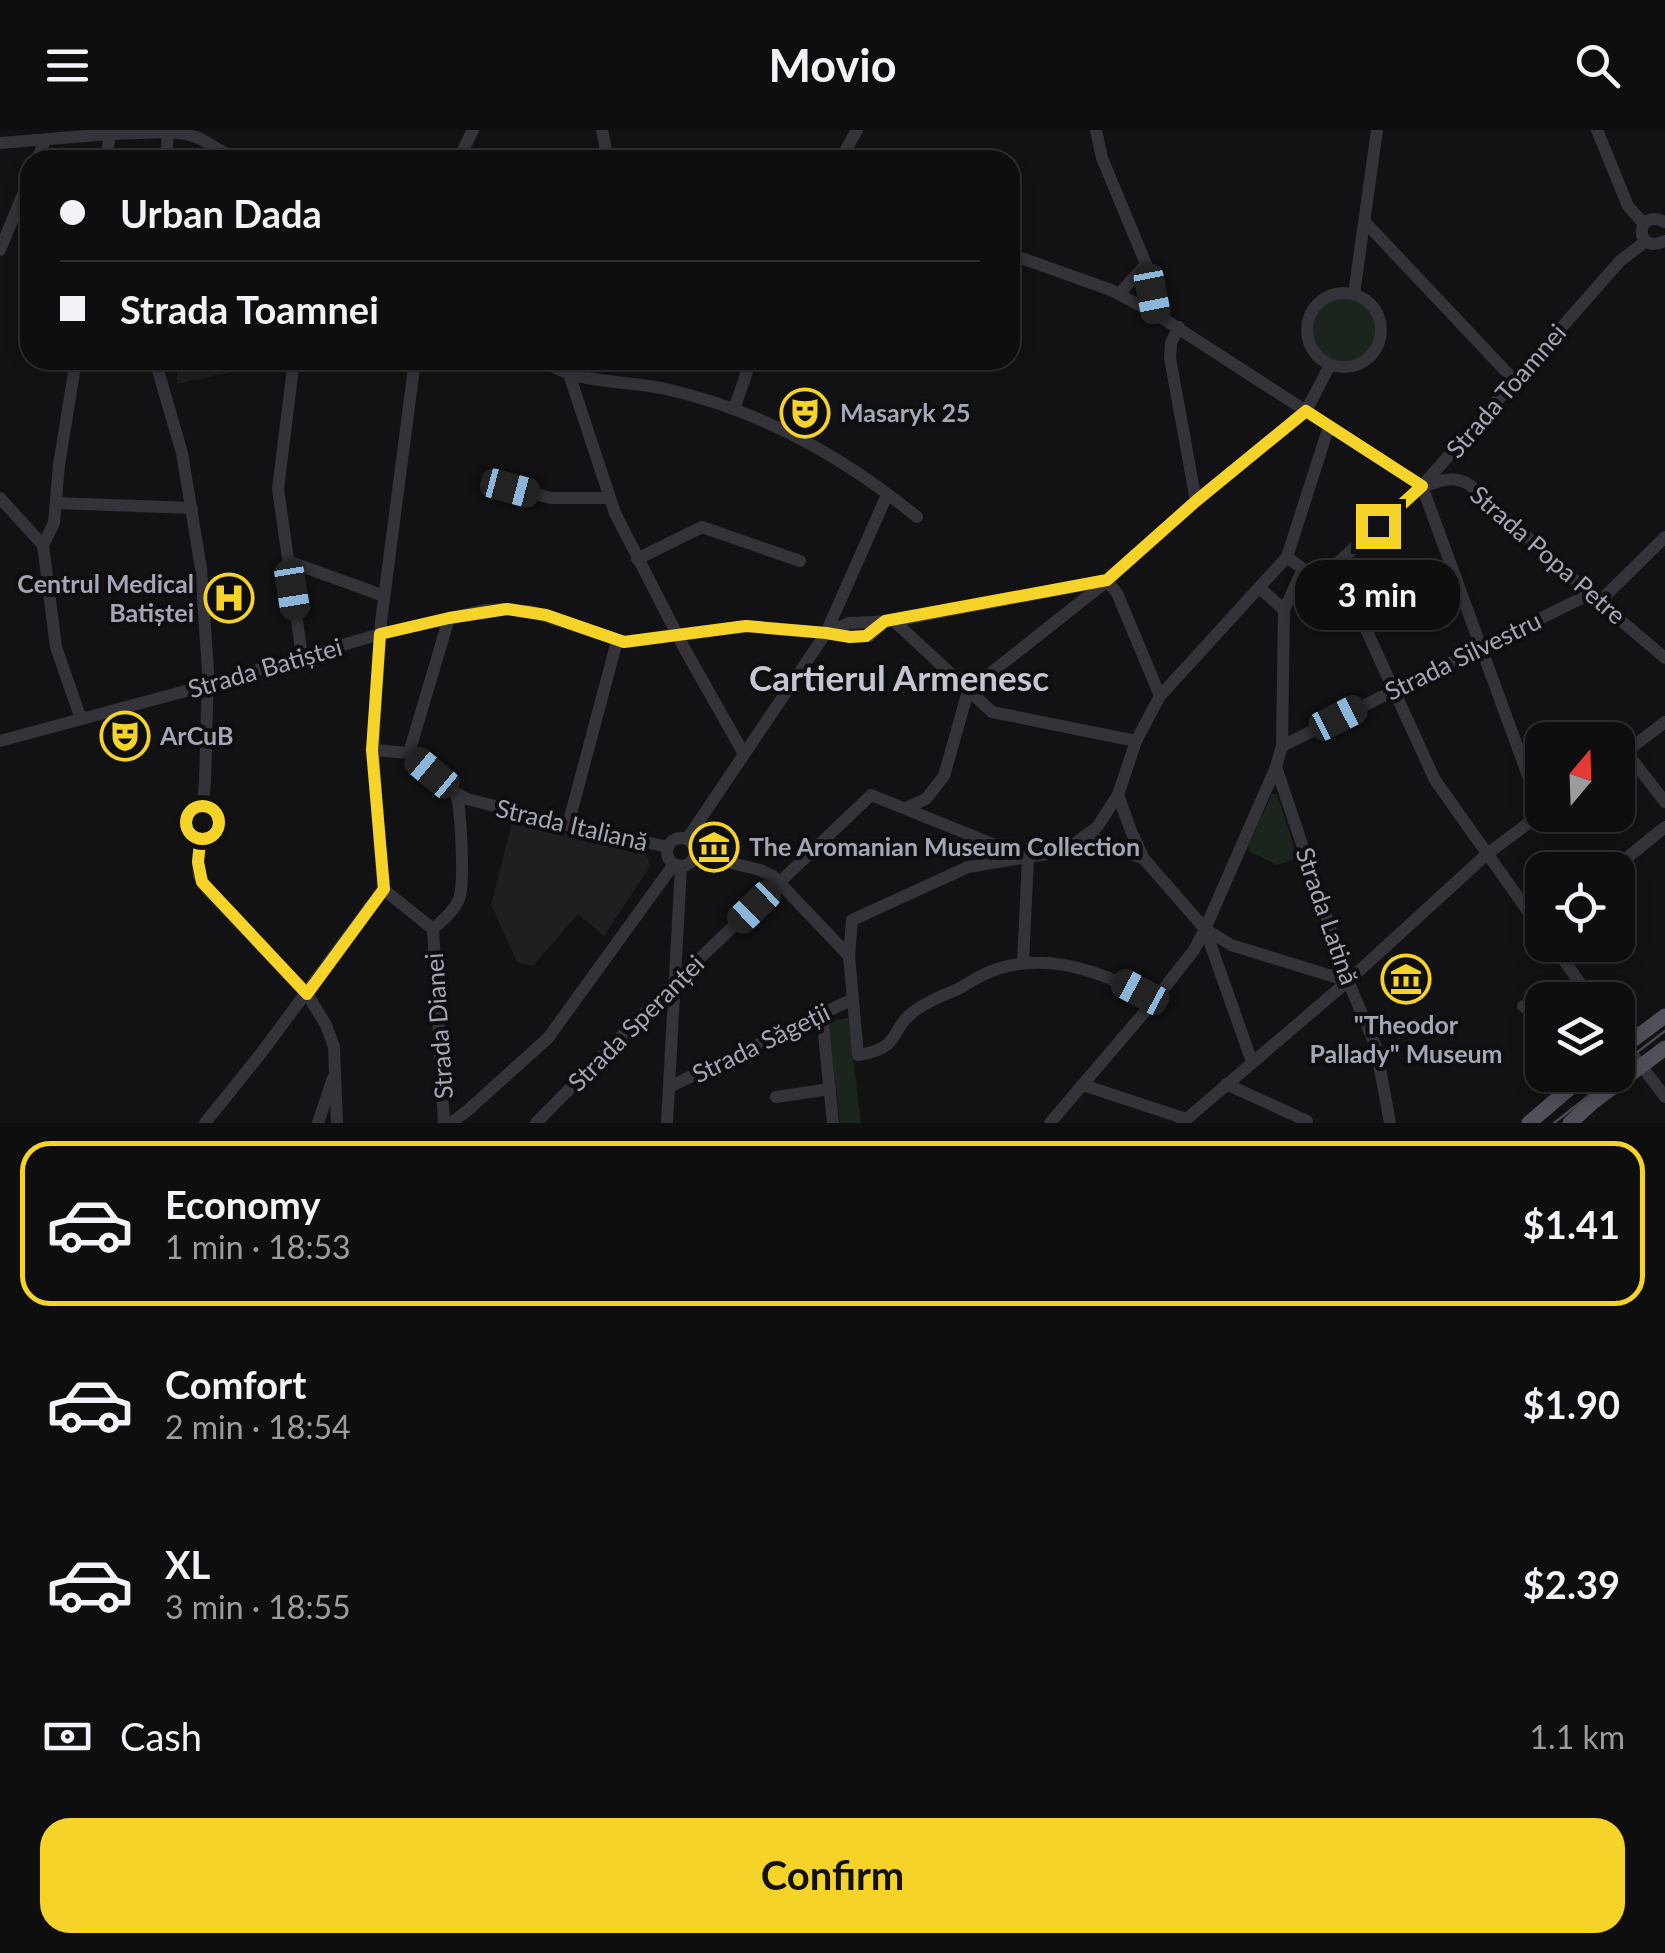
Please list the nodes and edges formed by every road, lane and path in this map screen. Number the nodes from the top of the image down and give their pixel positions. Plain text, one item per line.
1 (1096, 130) edge
2 (1377, 130) edge
3 (1596, 130) edge
4 (168, 131) edge
5 (110, 134) junction
6 (45, 140) junction
7 (0, 143) edge
8 (41, 150) edge
9 (108, 150) edge
10 (220, 150) edge
11 (20, 201) edge
12 (1364, 222) junction
13 (1665, 222) edge
14 (1644, 224) junction
15 (1646, 241) junction
16 (1665, 241) edge
17 (0, 250) edge
18 (1020, 258) edge
19 (1146, 264) junction
20 (1119, 294) junction
21 (1354, 294) junction
22 (1156, 314) junction
23 (1179, 327) junction
24 (1330, 364) junction
25 (74, 370) edge
26 (158, 370) edge
27 (293, 370) edge
28 (414, 370) edge
29 (561, 370) edge
30 (748, 370) edge
31 (569, 374) junction
32 (1515, 381) junction
33 (734, 409) junction
34 (1306, 411) junction
35 (1329, 426) junction
36 (1422, 486) junction
37 (510, 488) dead end
38 (887, 494) junction
39 (0, 498) edge
40 (608, 498) junction
41 (1196, 501) junction
42 (56, 503) junction
43 (192, 508) junction
44 (917, 517) dead end
45 (1665, 537) edge
46 (43, 545) junction
47 (1287, 558) junction
48 (637, 559) junction
49 (288, 561) junction
50 (800, 561) dead end
51 (1303, 569) junction
52 (1107, 580) junction
53 (1319, 580) junction
54 (1260, 588) junction
55 (384, 596) junction
56 (1594, 598) junction
57 (1284, 610) junction
58 (449, 618) junction
59 (890, 621) junction
60 (826, 633) junction
61 (380, 634) junction
62 (678, 635) junction
63 (617, 641) junction
64 (1480, 647) junction
65 (302, 656) junction
66 (1665, 658) edge
67 (208, 685) junction
68 (1394, 690) junction
69 (968, 691) junction
70 (1160, 696) junction
71 (81, 719) junction
72 (1665, 722) edge
73 (0, 740) edge
74 (1136, 742) junction
75 (1635, 745) edge
76 (1282, 746) junction
77 (372, 750) junction
78 (408, 753) junction
79 (744, 754) junction
80 (1276, 767) junction
81 (1525, 768) edge
82 (1635, 769) edge
83 (456, 793) junction
84 (1118, 795) junction
85 (1665, 802) edge
86 (906, 808) junction
87 (568, 825) junction
88 (1525, 826) edge
89 (1665, 827) edge
90 (1088, 835) junction
91 (972, 836) junction
92 (688, 840) junction
93 (668, 848) junction
94 (1634, 852) edge
95 (696, 854) junction
96 (1486, 854) junction
97 (1028, 858) junction
98 (1144, 859) junction
99 (677, 865) junction
100 (968, 867) junction
101 (780, 882) junction
102 (384, 889) junction
103 (1525, 906) edge
104 (433, 929) junction
105 (1205, 929) junction
106 (849, 956) junction
107 (1024, 963) junction
108 (1348, 981) junction
109 (674, 984) junction
110 (307, 994) junction
111 (853, 999) junction
112 (1154, 1001) junction
113 (822, 1015) junction
114 (1665, 1016) edge
115 (1635, 1034) edge
116 (1665, 1048) edge
117 (1635, 1059) edge
118 (1252, 1062) junction
119 (1641, 1066) junction
120 (334, 1076) junction
121 (1226, 1084) junction
122 (1083, 1085) junction
123 (670, 1087) junction
124 (830, 1089) junction
125 (1565, 1092) edge
126 (776, 1097) dead end
127 (1665, 1098) edge
128 (1184, 1121) edge
129 (1307, 1121) edge
130 (205, 1123) edge
131 (318, 1123) edge
132 (337, 1123) edge
133 (447, 1123) edge
134 (536, 1123) edge
135 (667, 1123) edge
136 (833, 1123) edge
137 (1050, 1123) edge
138 (1390, 1123) edge
139 (1529, 1123) edge
140 (1570, 1123) edge

1 - 19 street
2 - 12 street
3 - 14 street
4 - 5 street
4 - 10 street
5 - 6 street
5 - 9 street
6 - 7 street
6 - 8 street
11 - 17 street
12 - 21 street
12 - 32 street
13 - 14 street
14 - 15 street
15 - 16 street
15 - 32 street, Strada Toamnei
18 - 20 street
19 - 20 street
19 - 22 street
20 - 22 street
21 - 24 street
21 - 24 street
22 - 23 street
23 - 34 street
23 - 41 street
24 - 34 street
25 - 42 street
26 - 43 street
27 - 49 street
28 - 55 street
29 - 31 street
30 - 33 street
31 - 33 street
31 - 40 street
32 - 36 street, Strada Toamnei
33 - 38 street
34 - 35 street
34 - 41 street
35 - 36 street
35 - 47 street
36 - 53 street, Strada Toamnei
36 - 56 street, Strada Popa Petre
36 - 64 street
37 - 40 street
38 - 44 street
38 - 60 street
39 - 46 street
40 - 48 street
41 - 52 street
42 - 43 street
42 - 46 street
43 - 67 street
45 - 56 street, Strada Silvestru
46 - 71 street
47 - 51 street
47 - 54 street
48 - 50 street
48 - 62 street
49 - 55 street
49 - 65 street
51 - 53 street
51 - 57 street
52 - 59 street, Strada Batiștei
52 - 69 street
52 - 70 street
53 - 68 street
54 - 57 street
54 - 70 street
55 - 61 street
56 - 64 street, Strada Silvestru
56 - 66 street, Strada Popa Petre
57 - 76 street
58 - 61 street, Strada Batiștei
58 - 63 street, Strada Batiștei
58 - 78 street
59 - 60 street, Strada Batiștei
59 - 69 street
60 - 62 street, Strada Batiștei
60 - 79 street
61 - 65 street, Strada Batiștei
61 - 77 street
62 - 63 street, Strada Batiștei
62 - 79 street
63 - 87 street
64 - 68 street, Strada Silvestru
64 - 81 street
65 - 67 street, Strada Batiștei
67 - 71 street, Strada Batiștei
67 - 110 street
68 - 76 street, Strada Silvestru
68 - 96 street
69 - 74 street
69 - 86 street
70 - 74 street
71 - 73 street, Strada Batiștei
72 - 75 street
74 - 84 street
76 - 80 street
77 - 78 street
77 - 102 street
78 - 83 street, Strada Italiană
79 - 92 street
80 - 105 street
80 - 108 street, Strada Latină
82 - 85 street
83 - 87 street, Strada Italiană
83 - 104 street, Strada Dianei
84 - 90 street
84 - 98 street
86 - 91 street, Strada Speranței
86 - 101 street, Strada Speranței
87 - 93 street, Strada Italiană
88 - 96 street
89 - 94 street
90 - 97 street
90 - 98 street
91 - 97 street, Strada Speranței
91 - 100 street
92 - 93 street
92 - 95 street
93 - 99 street
95 - 99 street
95 - 101 street
96 - 103 street
96 - 108 street
97 - 100 street
97 - 107 street
98 - 105 street
99 - 109 street
99 - 133 street
100 - 106 street
101 - 106 street
101 - 109 street, Strada Speranței
102 - 104 street, Strada Dianei
102 - 110 street
104 - 133 street, Strada Dianei
105 - 108 street
105 - 112 street
105 - 118 street
106 - 111 street
107 - 111 street
107 - 112 street
108 - 118 street
108 - 138 street, Strada Latină
109 - 123 street
109 - 134 street, Strada Speranței
110 - 120 street
110 - 130 street
111 - 113 street, Strada Săgeții
112 - 122 street
113 - 123 street, Strada Săgeții
113 - 124 street
114 - 115 main road
116 - 119 main road
117 - 119 street
118 - 121 street
119 - 127 street
119 - 140 main road
120 - 131 street
120 - 132 street
121 - 128 street
121 - 129 street
122 - 128 street
122 - 137 street
123 - 135 street
124 - 126 street
124 - 136 street
125 - 139 main road

